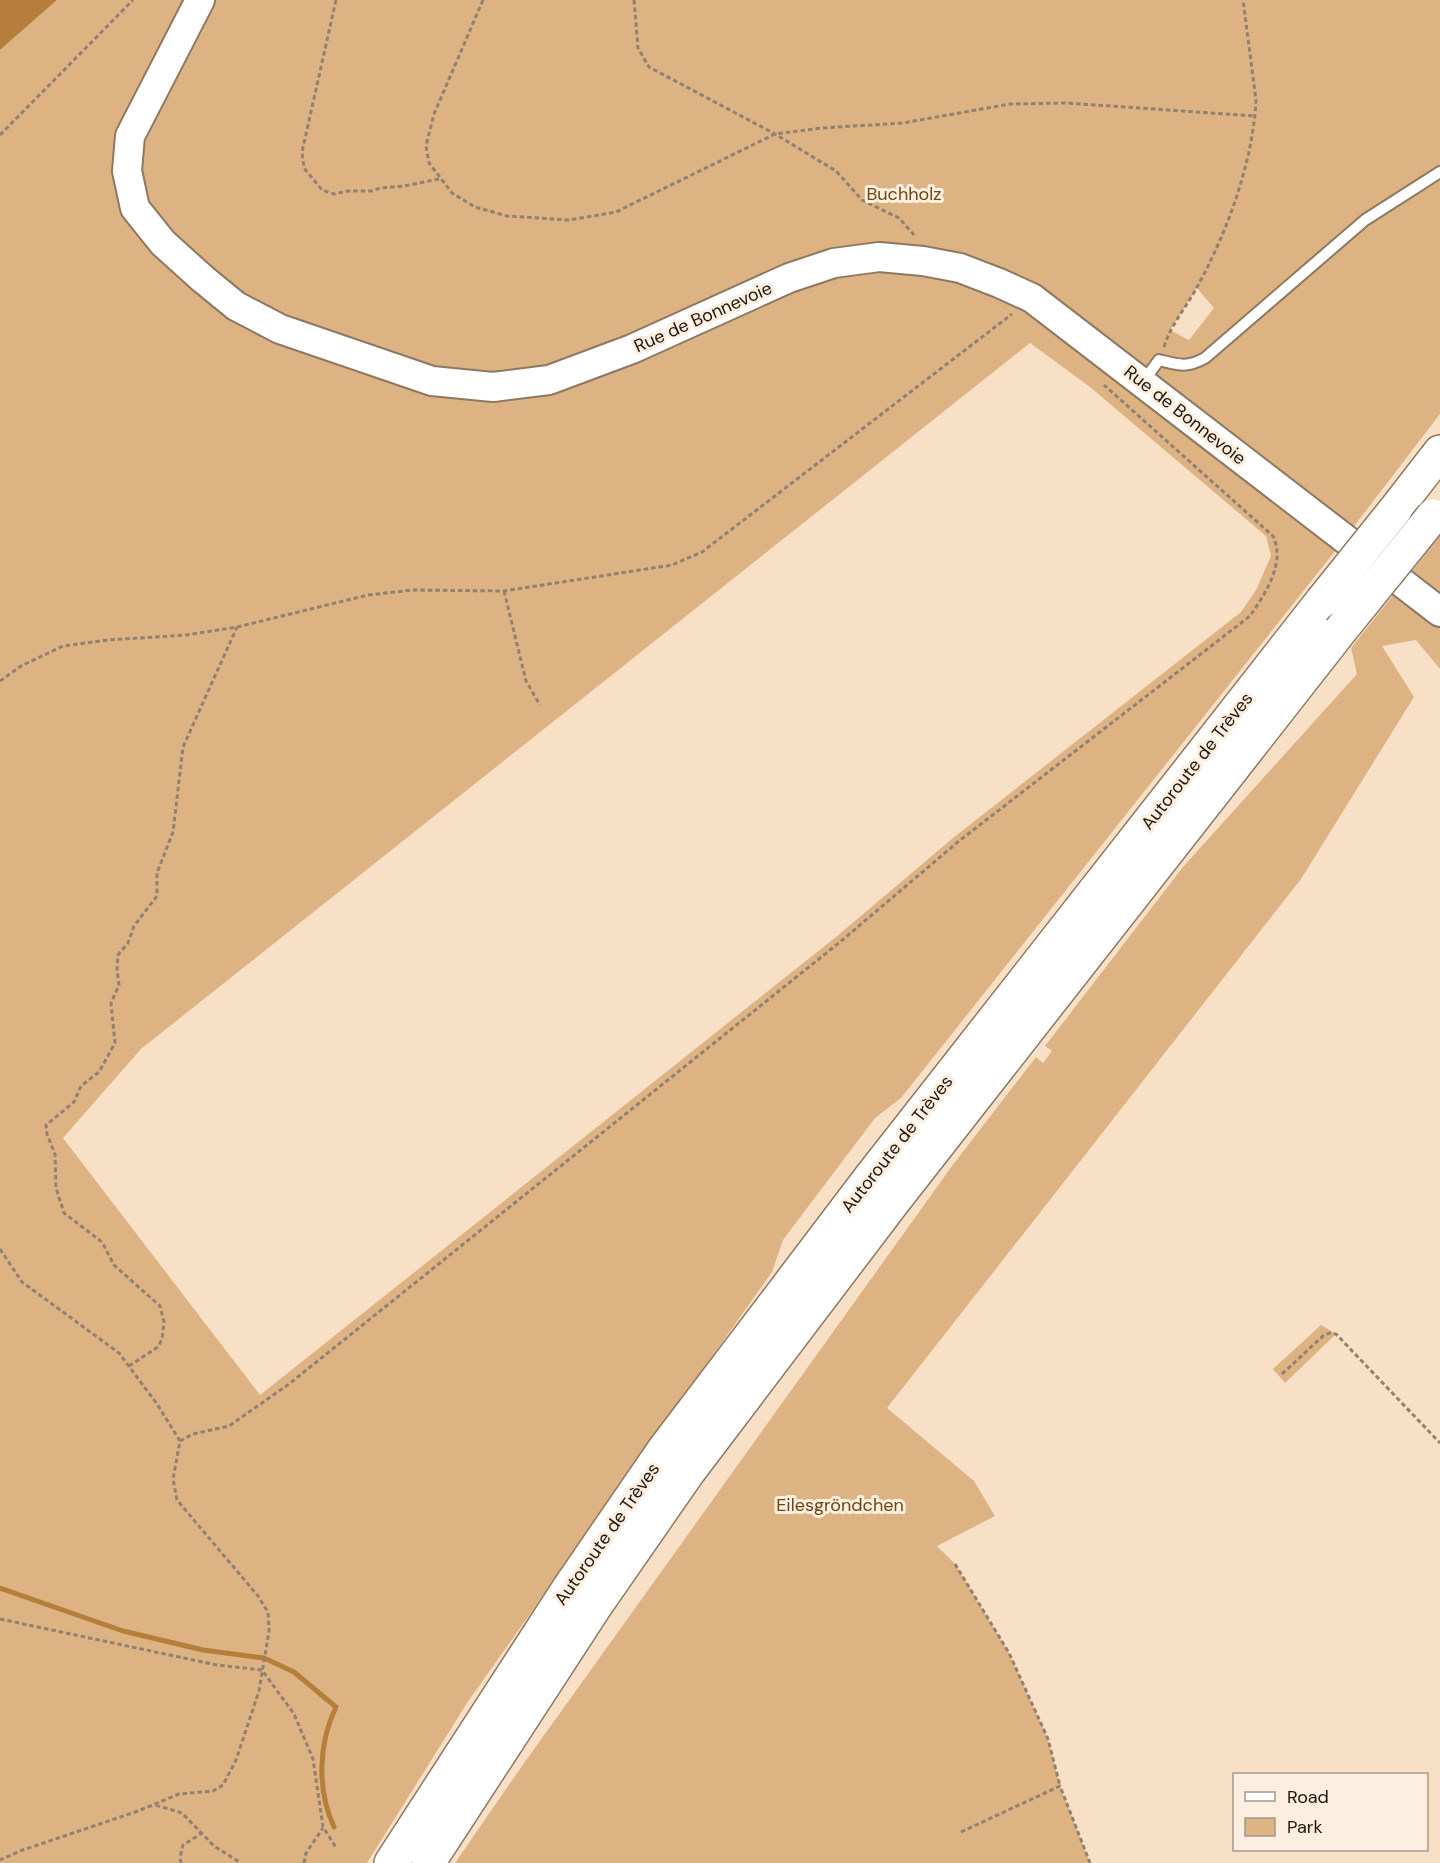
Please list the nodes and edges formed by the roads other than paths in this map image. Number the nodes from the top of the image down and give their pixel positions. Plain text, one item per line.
1 (200, 0) edge
2 (1440, 172) edge
3 (1143, 382) junction
4 (1440, 452) edge
5 (1436, 511) edge
6 (1440, 612) edge
7 (391, 1863) edge
8 (428, 1863) edge

1 - 3 main road, Rue de Bonnevoie
2 - 3 lane
3 - 6 main road, Rue de Bonnevoie
4 - 7 highway, Autoroute de Trèves, bridge
5 - 8 highway, Autoroute de Trèves, bridge

